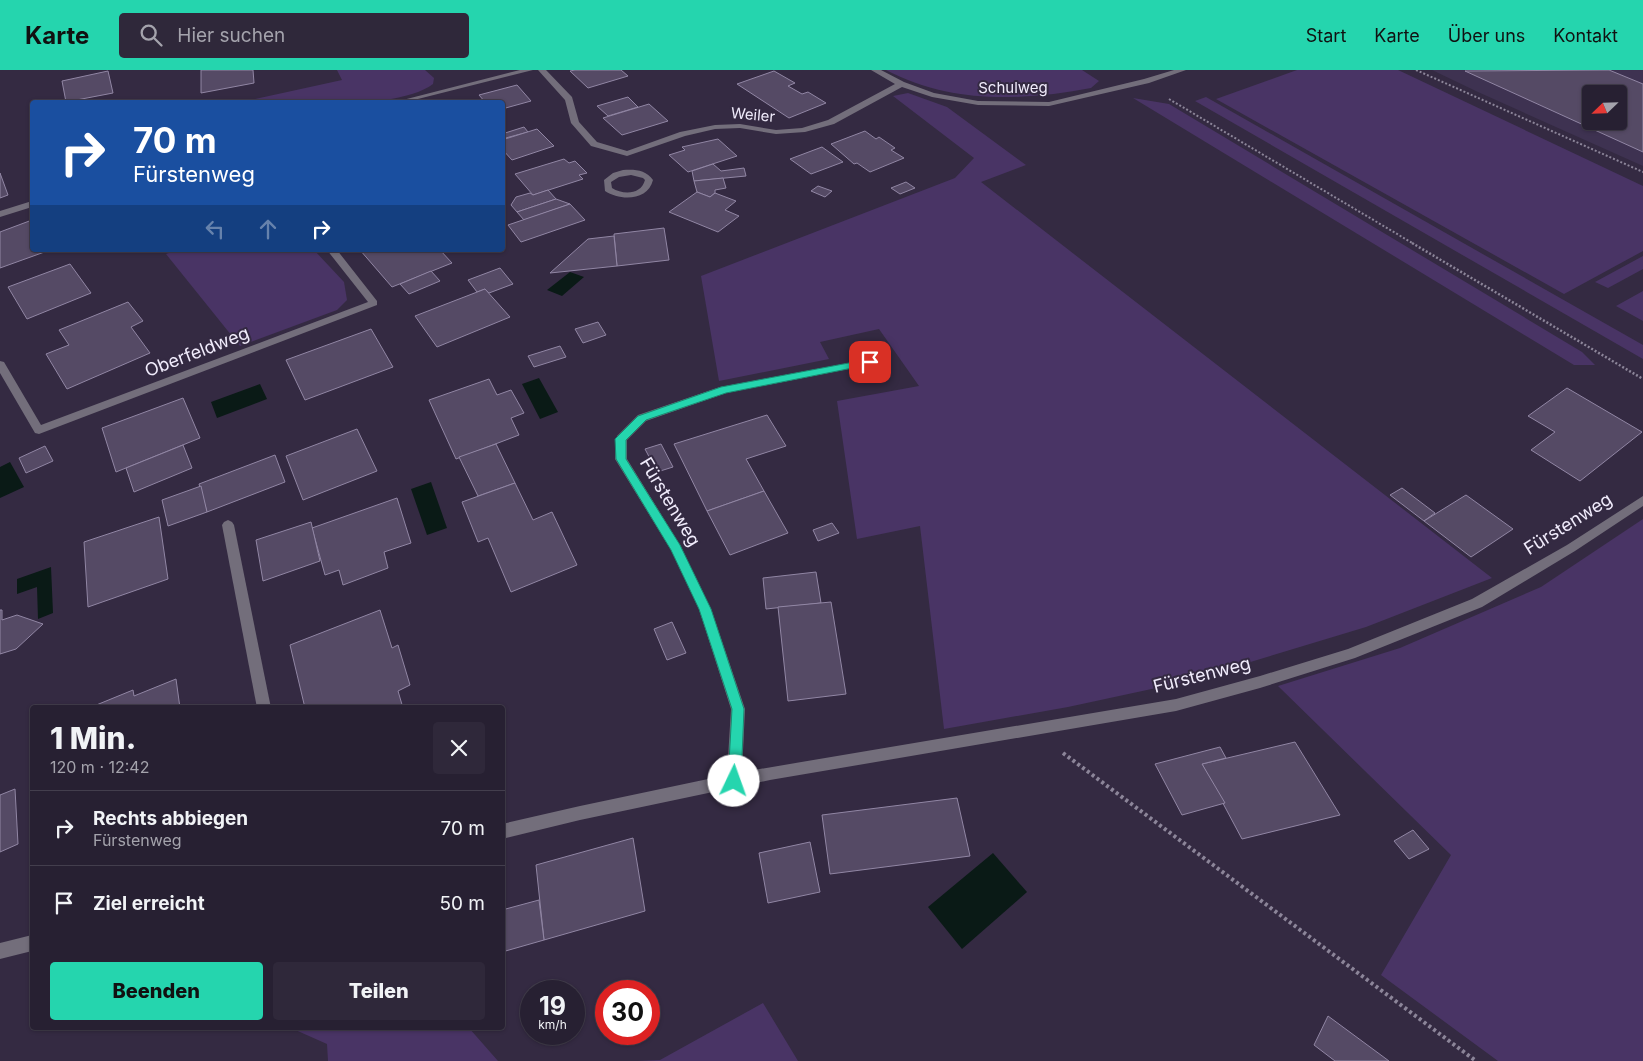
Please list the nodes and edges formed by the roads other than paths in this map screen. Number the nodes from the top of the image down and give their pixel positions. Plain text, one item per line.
1 (530, 70) edge
2 (542, 70) edge
3 (875, 70) edge
4 (1182, 70) edge
5 (901, 84) junction
6 (408, 100) edge
7 (627, 154) junction
8 (628, 172) dead end
9 (30, 205) edge
10 (0, 214) edge
11 (334, 252) edge
12 (870, 362) dead end
13 (0, 364) edge
14 (1643, 500) edge
15 (228, 525) dead end
16 (263, 705) edge
17 (734, 781) junction
18 (505, 831) edge
19 (30, 943) edge
20 (0, 950) edge

1 - 6 street
2 - 7 street
3 - 5 street, Schulweg
4 - 5 street, Schulweg
5 - 7 street, Weiler
7 - 8 street
9 - 10 street
11 - 13 street, Oberfeldweg
12 - 17 street, Fürstenweg
14 - 17 street, Fürstenweg
15 - 16 street
17 - 18 street, Fürstenweg
19 - 20 street

